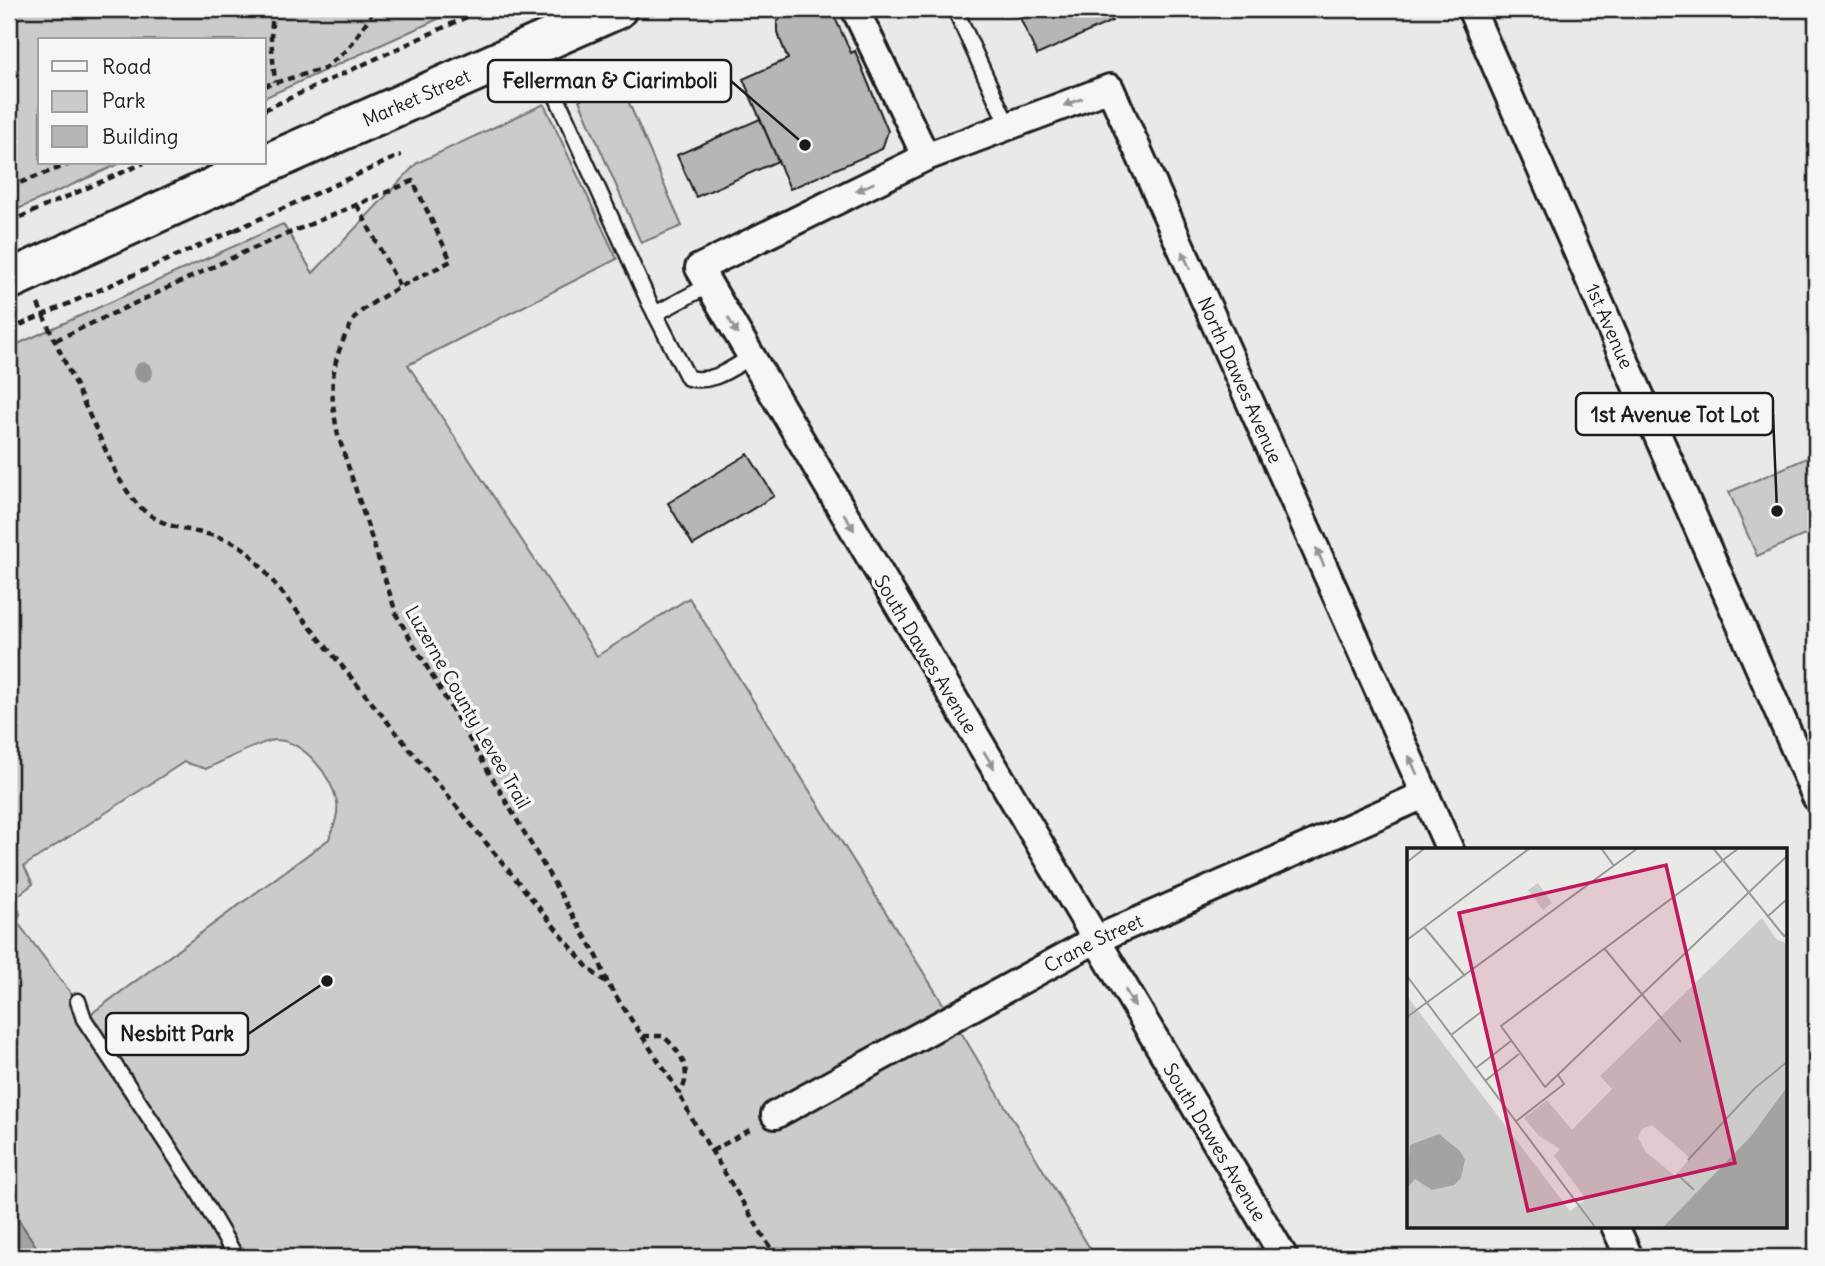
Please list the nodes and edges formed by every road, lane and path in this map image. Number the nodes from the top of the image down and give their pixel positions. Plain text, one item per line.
1 (273, 9) edge
2 (375, 9) edge
3 (484, 9) edge
4 (617, 9) edge
5 (855, 9) edge
6 (955, 9) edge
7 (1471, 9) edge
8 (533, 44) junction
9 (275, 82) junction
10 (266, 85) edge
11 (266, 109) edge
12 (1008, 126) junction
13 (401, 155) dead end
14 (926, 157) junction
15 (69, 164) edge
16 (142, 164) edge
17 (265, 164) edge
18 (266, 164) edge
19 (9, 187) edge
20 (357, 205) junction
21 (9, 222) edge
22 (709, 285) junction
23 (400, 287) junction
24 (23, 291) edge
25 (654, 314) junction
26 (9, 330) edge
27 (56, 340) junction
28 (751, 357) junction
29 (1426, 794) junction
30 (1816, 797) edge
31 (1450, 848) edge
32 (1095, 940) junction
33 (608, 984) junction
34 (78, 1001) dead end
35 (642, 1036) junction
36 (680, 1094) junction
37 (775, 1115) dead end
38 (741, 1135) dead end
39 (711, 1151) junction
40 (1616, 1228) edge
41 (236, 1257) edge
42 (776, 1257) edge
43 (1284, 1257) edge
44 (1629, 1257) edge

1 - 9 path
2 - 9 path
3 - 11 path
4 - 8 main road, Market Street
5 - 14 street
6 - 12 lane
7 - 30 street, 1st Avenue
8 - 18 main road, Market Street, bridge
8 - 25 lane
9 - 10 path
12 - 14 street, North Dawes Avenue
29 -> 12 street, North Dawes Avenue
13 - 26 path, bridge
14 -> 22 street
15 - 19 path
16 - 21 path
17 - 24 main road, Market Street, bridge
20 - 23 path
20 - 23 path, Luzerne County Levee Trail
20 - 27 path
22 - 25 lane
22 -> 28 street, South Dawes Avenue
23 - 33 path, Luzerne County Levee Trail
24 - 27 path, Luzerne County Levee Trail
25 - 28 lane
27 - 33 path, Luzerne County Levee Trail
28 -> 32 street, South Dawes Avenue
29 - 31 street, North Dawes Avenue
29 - 32 street, Crane Street
32 - 37 street, Crane Street
32 -> 43 street, South Dawes Avenue
33 - 35 path, Luzerne County Levee Trail
34 - 41 lane
35 - 36 path, Luzerne County Levee Trail
35 - 36 path
36 - 39 path, Luzerne County Levee Trail
38 - 39 path
39 - 42 path, Luzerne County Levee Trail
40 - 44 street

